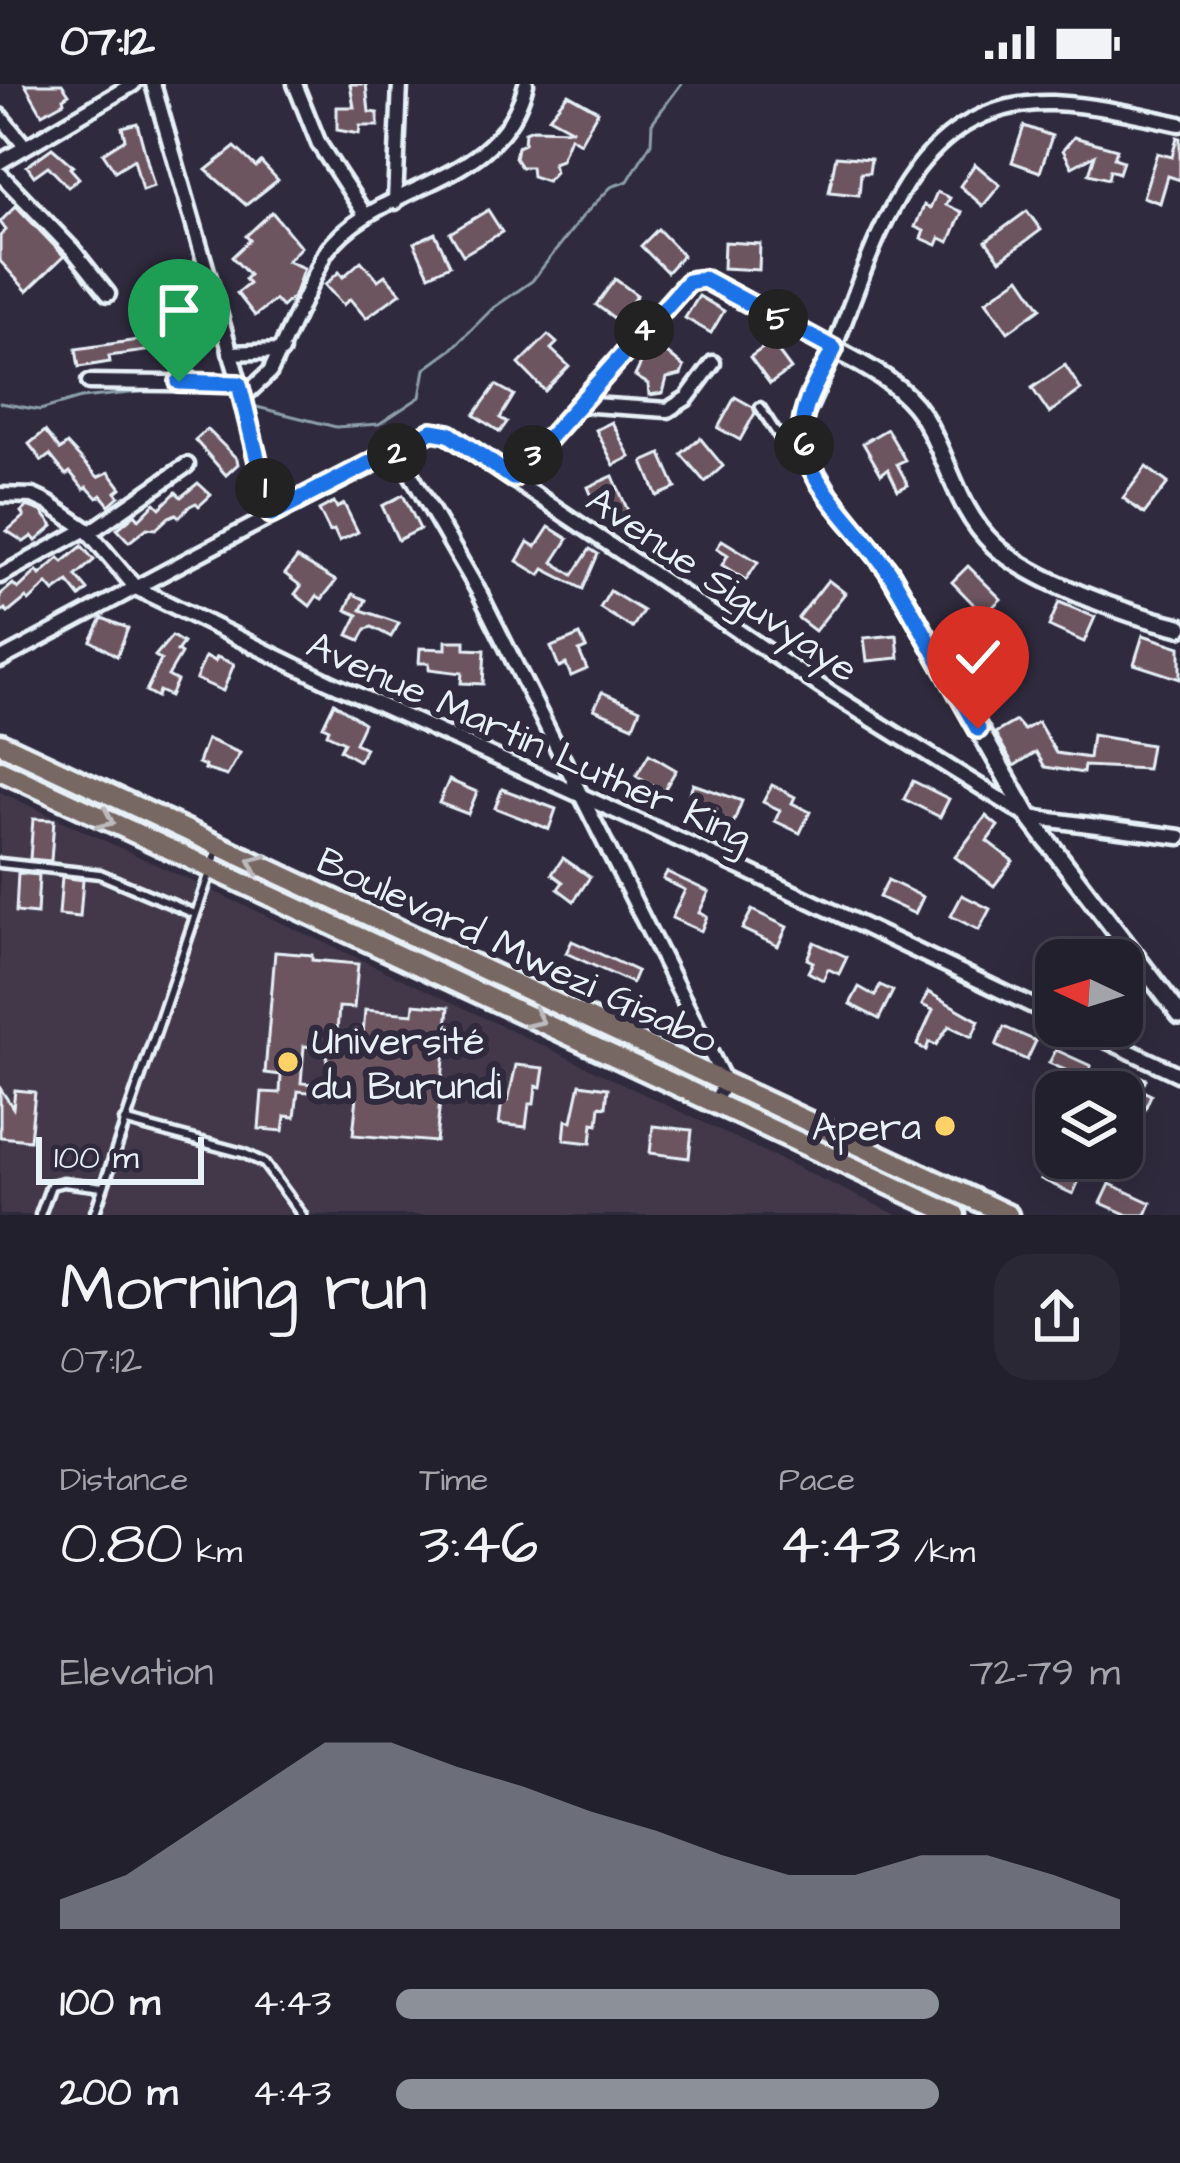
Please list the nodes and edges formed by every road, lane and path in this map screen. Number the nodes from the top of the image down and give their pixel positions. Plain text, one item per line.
1 (133, 84) edge
2 (153, 84) edge
3 (295, 84) edge
4 (400, 84) edge
5 (526, 84) edge
6 (0, 116) edge
7 (1180, 124) edge
8 (24, 145) junction
9 (0, 162) edge
10 (0, 174) edge
11 (395, 202) junction
12 (366, 216) junction
13 (108, 294) dead end
14 (834, 349) junction
15 (282, 351) junction
16 (230, 353) junction
17 (713, 363) dead end
18 (89, 382) dead end
19 (242, 394) junction
20 (577, 404) junction
21 (760, 407) dead end
22 (398, 452) junction
23 (808, 460) junction
24 (187, 465) dead end
25 (513, 478) junction
26 (0, 495) edge
27 (271, 514) junction
28 (87, 531) junction
29 (0, 576) edge
30 (136, 588) junction
31 (1180, 627) edge
32 (0, 659) edge
33 (0, 743) edge
34 (0, 770) edge
35 (587, 801) junction
36 (1029, 817) junction
37 (1180, 837) edge
38 (220, 846) junction
39 (0, 863) edge
40 (211, 869) junction
41 (195, 914) junction
42 (445, 952) junction
43 (434, 972) junction
44 (1035, 1007) edge
45 (1180, 1015) edge
46 (1121, 1047) edge
47 (1180, 1075) edge
48 (724, 1082) junction
49 (716, 1102) junction
50 (124, 1121) junction
51 (103, 1187) junction
52 (40, 1215) edge
53 (94, 1215) edge
54 (302, 1215) edge
55 (955, 1215) edge
56 (1008, 1215) edge

1 - 8 street
2 - 16 street
3 - 12 street
4 - 11 street
5 - 11 street
6 - 8 street
7 - 14 street
8 - 9 street
10 - 13 street
11 - 12 street
12 - 15 street
14 - 20 street
14 - 23 street
14 - 31 street
15 - 16 street
15 - 19 street
16 - 19 street
17 - 20 street
18 - 19 street
19 - 27 street
20 - 25 street
21 - 23 lane
22 - 25 street, Avenue Siguvyaye
22 - 27 street, Avenue Siguvyaye
22 - 35 street
23 - 36 street
24 - 28 street
25 - 36 street, Avenue Siguvyaye
26 - 28 street, Avenue Martin Luther King
27 - 30 street, Avenue Siguvyaye
28 - 29 street
28 - 30 street, Avenue Martin Luther King
30 - 32 street, Avenue Siguvyaye
30 - 35 street, Avenue Martin Luther King
33 - 38 main road, Boulevard Mwezi Gisabo
34 -> 40 main road, Boulevard Mwezi Gisabo
35 - 44 street, Avenue Martin Luther King
35 - 48 street
36 - 37 street
36 - 45 street
38 - 40 lane
42 -> 38 main road, Boulevard Mwezi Gisabo
39 - 41 lane
40 - 41 lane
40 - 43 main road, Boulevard Mwezi Gisabo
41 - 50 lane
42 - 43 main road
42 - 48 main road, Boulevard Mwezi Gisabo
43 -> 49 main road, Boulevard Mwezi Gisabo
46 - 47 street
48 - 49 street
48 - 56 main road, Boulevard Mwezi Gisabo
49 - 55 main road, Boulevard Mwezi Gisabo
50 - 51 lane
50 - 54 lane
51 - 52 lane
51 - 53 lane

